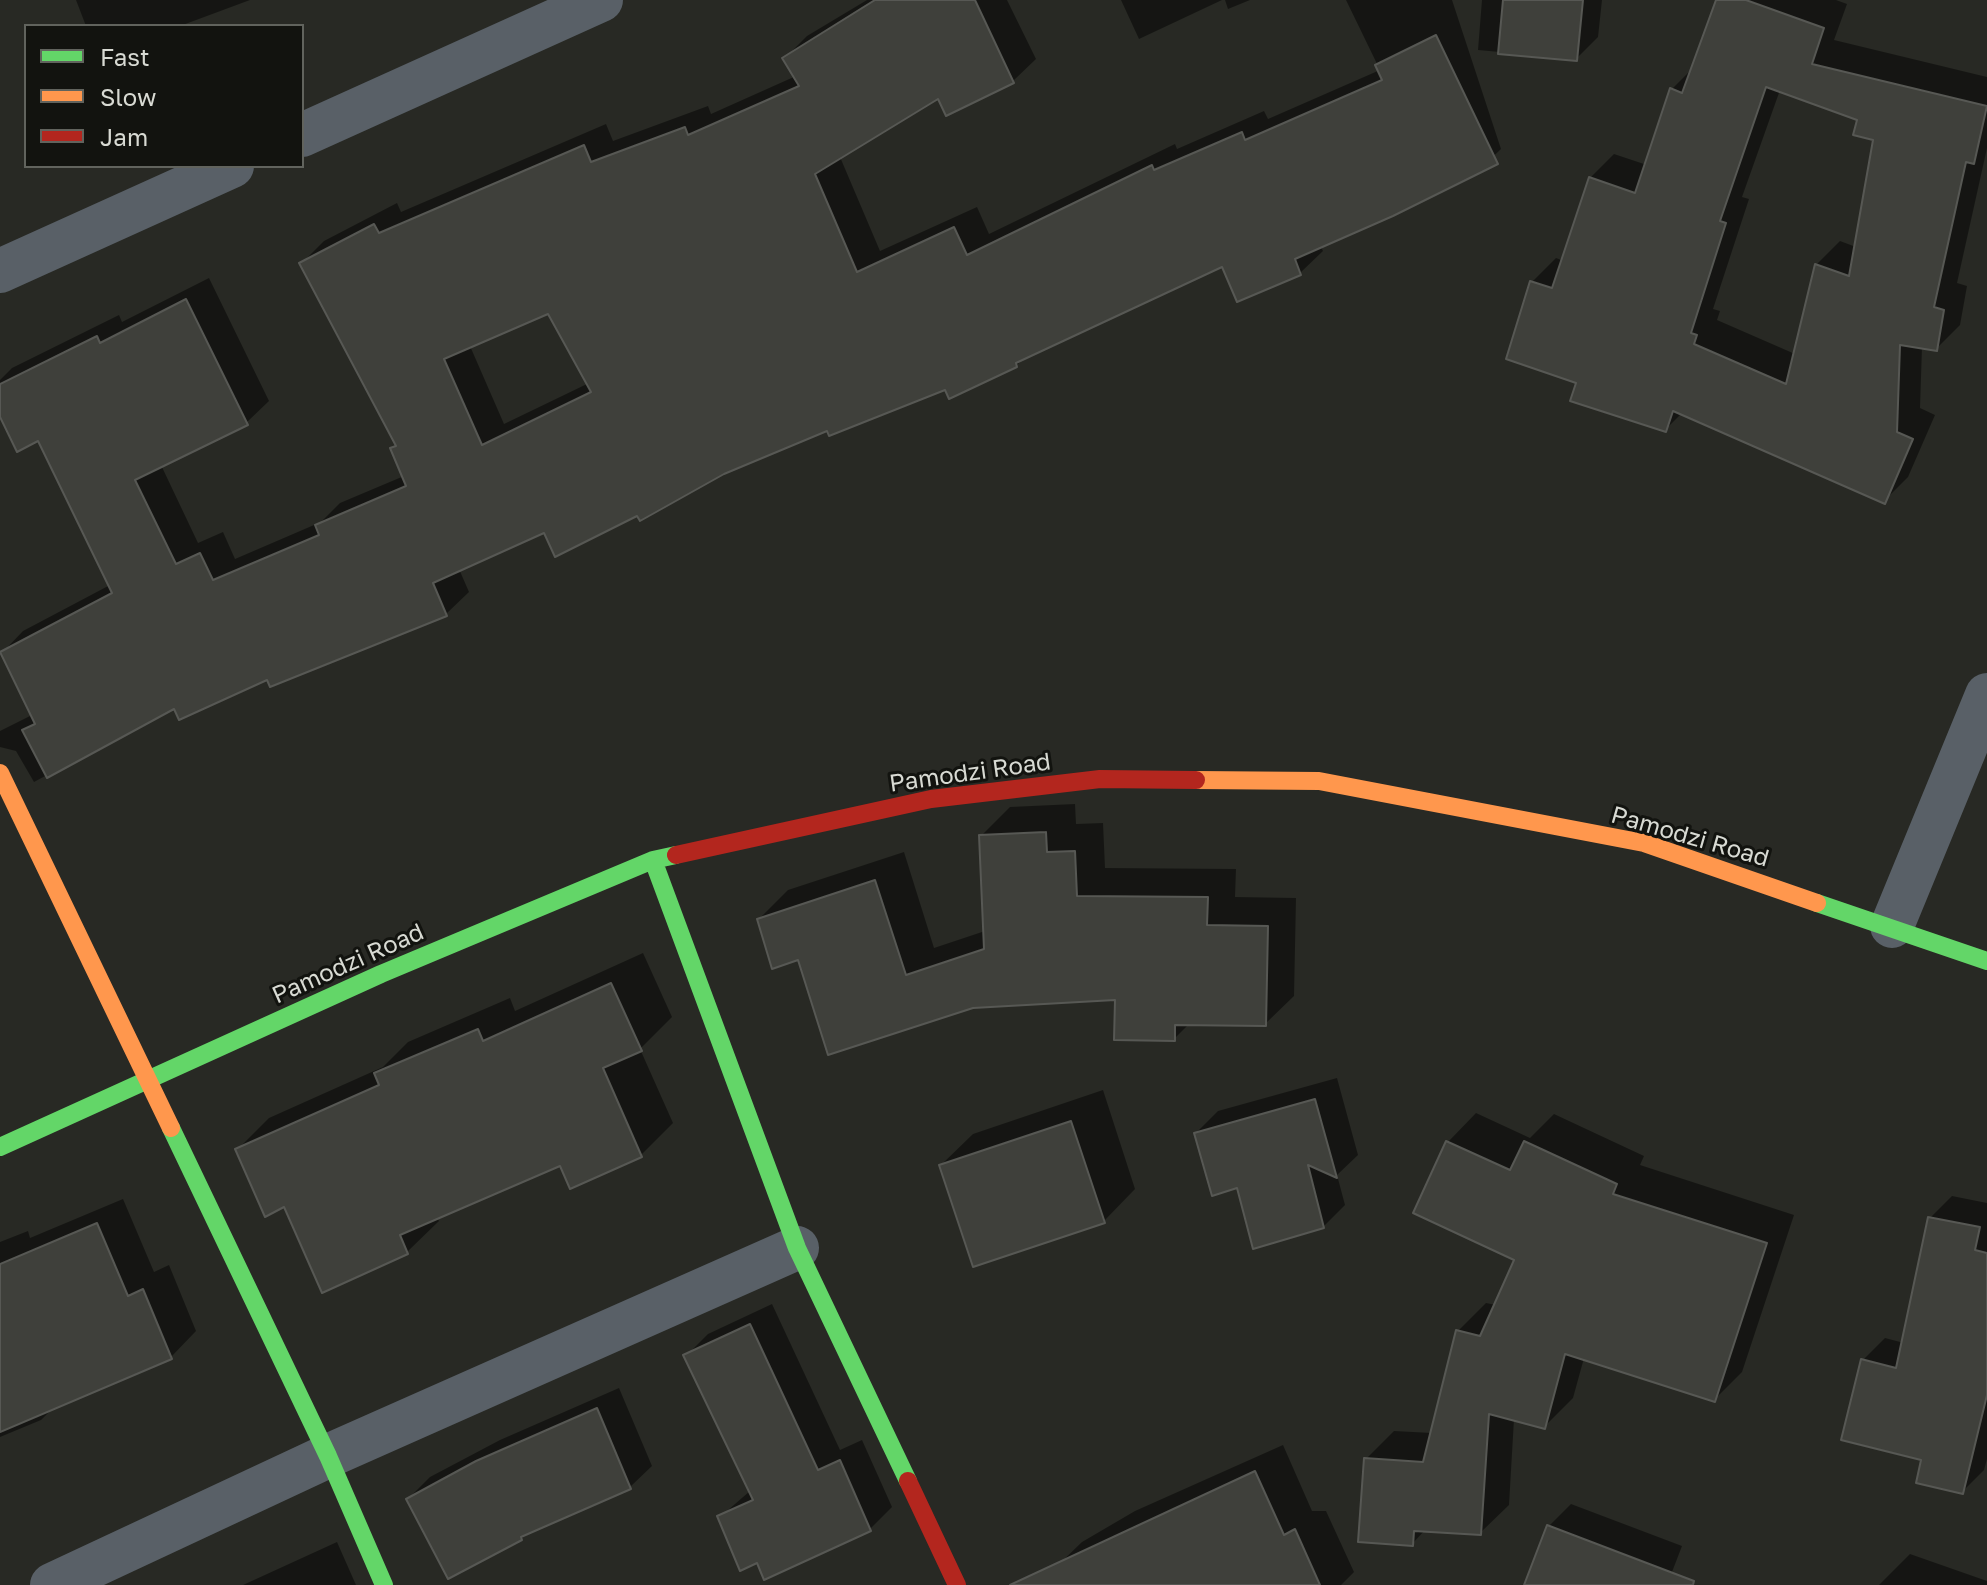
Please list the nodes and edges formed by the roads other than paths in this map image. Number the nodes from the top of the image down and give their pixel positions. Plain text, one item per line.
1 (601, 0) edge
2 (304, 134) edge
3 (228, 168) edge
4 (0, 271) edge
5 (1987, 695) edge
6 (0, 773) edge
7 (653, 860) junction
8 (1892, 926) junction
9 (1987, 961) edge
10 (149, 1081) junction
11 (0, 1147) edge
12 (797, 1248) junction
13 (328, 1456) junction
14 (52, 1585) edge
15 (384, 1585) edge
16 (957, 1585) edge

1 - 2 street
3 - 4 street
5 - 8 street
6 - 10 street
7 - 8 street, Pamodzi Road
7 - 10 street, Pamodzi Road
7 - 12 street
8 - 9 street, Pamodzi Road
10 - 11 street, Pamodzi Road
10 - 13 street
12 - 13 street
12 - 16 street
13 - 14 street
13 - 15 street

